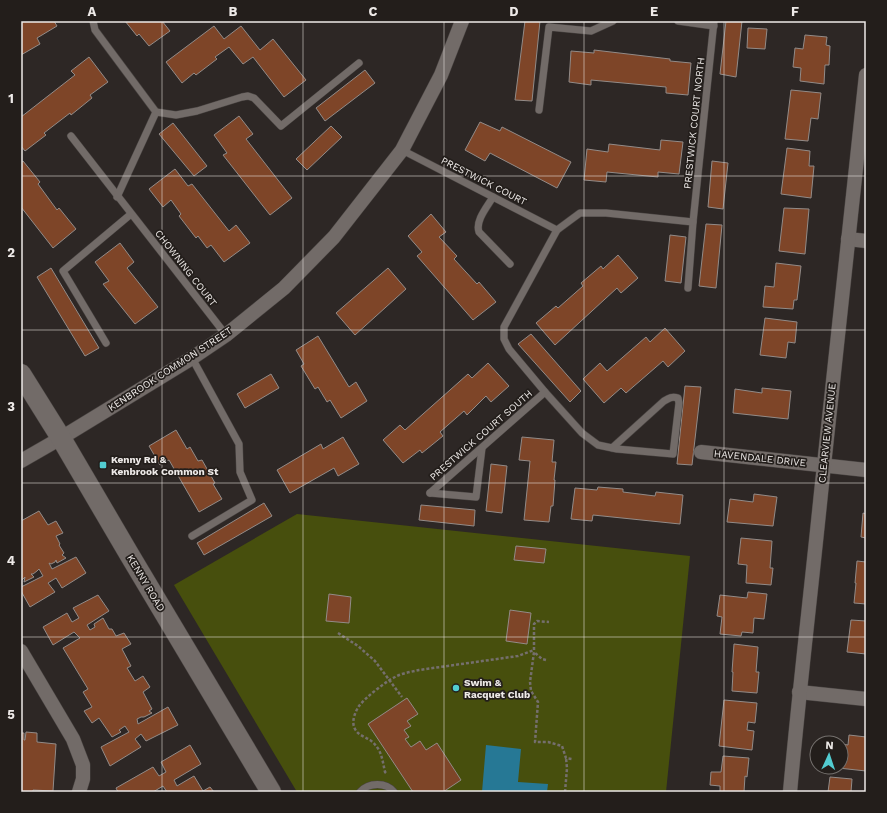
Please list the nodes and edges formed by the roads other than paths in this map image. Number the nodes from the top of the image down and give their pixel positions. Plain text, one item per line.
1 (93, 21) edge
2 (462, 21) edge
3 (613, 21) edge
4 (678, 21) edge
5 (714, 23) edge
6 (359, 63) dead end
7 (866, 74) edge
8 (539, 110) dead end
9 (156, 112) junction
10 (71, 136) dead end
11 (402, 150) junction
12 (117, 197) junction
13 (493, 197) junction
14 (131, 214) junction
15 (693, 222) junction
16 (557, 230) junction
17 (848, 239) junction
18 (866, 241) edge
19 (510, 264) dead end
20 (688, 288) dead end
21 (226, 335) junction
22 (106, 343) dead end
23 (192, 358) junction
24 (21, 374) edge
25 (545, 392) junction
26 (61, 438) junction
27 (482, 448) junction
28 (612, 448) junction
29 (701, 452) dead end
30 (21, 461) edge
31 (823, 465) junction
32 (866, 470) edge
33 (192, 536) dead end
34 (21, 651) edge
35 (799, 692) junction
36 (866, 699) edge
37 (79, 792) edge
38 (271, 792) edge
39 (360, 792) edge
40 (394, 792) edge
41 (790, 792) edge

1 - 9 lane
2 - 11 street, KENBROOK COMMON STREET
3 - 8 lane
4 - 5 lane, PRESTWICK COURT NORTH
5 - 15 lane, PRESTWICK COURT NORTH
6 - 9 lane
7 - 17 street, CLEARVIEW AVENUE
9 - 12 lane
10 - 12 lane, CHOWNING COURT
11 - 13 lane, PRESTWICK COURT
11 - 21 street, KENBROOK COMMON STREET
12 - 14 lane, CHOWNING COURT
13 - 16 lane, PRESTWICK COURT
13 - 19 lane
14 - 21 lane, CHOWNING COURT
14 - 22 lane
15 - 16 lane
15 - 20 lane, PRESTWICK COURT NORTH
16 - 25 lane, PRESTWICK COURT SOUTH
17 - 18 street
17 - 31 street, CLEARVIEW AVENUE
21 - 23 street, KENBROOK COMMON STREET
23 - 26 street, KENBROOK COMMON STREET
23 - 33 lane
24 - 26 main road, KENNY ROAD
25 - 27 lane, PRESTWICK COURT SOUTH
25 - 28 lane, PRESTWICK COURT SOUTH
26 - 30 street, KENBROOK COMMON STREET
26 - 38 main road, KENNY ROAD
27 - 27 lane, PRESTWICK COURT SOUTH
28 - 28 lane, PRESTWICK COURT SOUTH
29 - 31 street, HAVENDALE DRIVE
31 - 32 street, HAVENDALE DRIVE
31 - 35 street, CLEARVIEW AVENUE
34 - 37 street
35 - 36 street
35 - 41 street, CLEARVIEW AVENUE
39 - 40 lane

